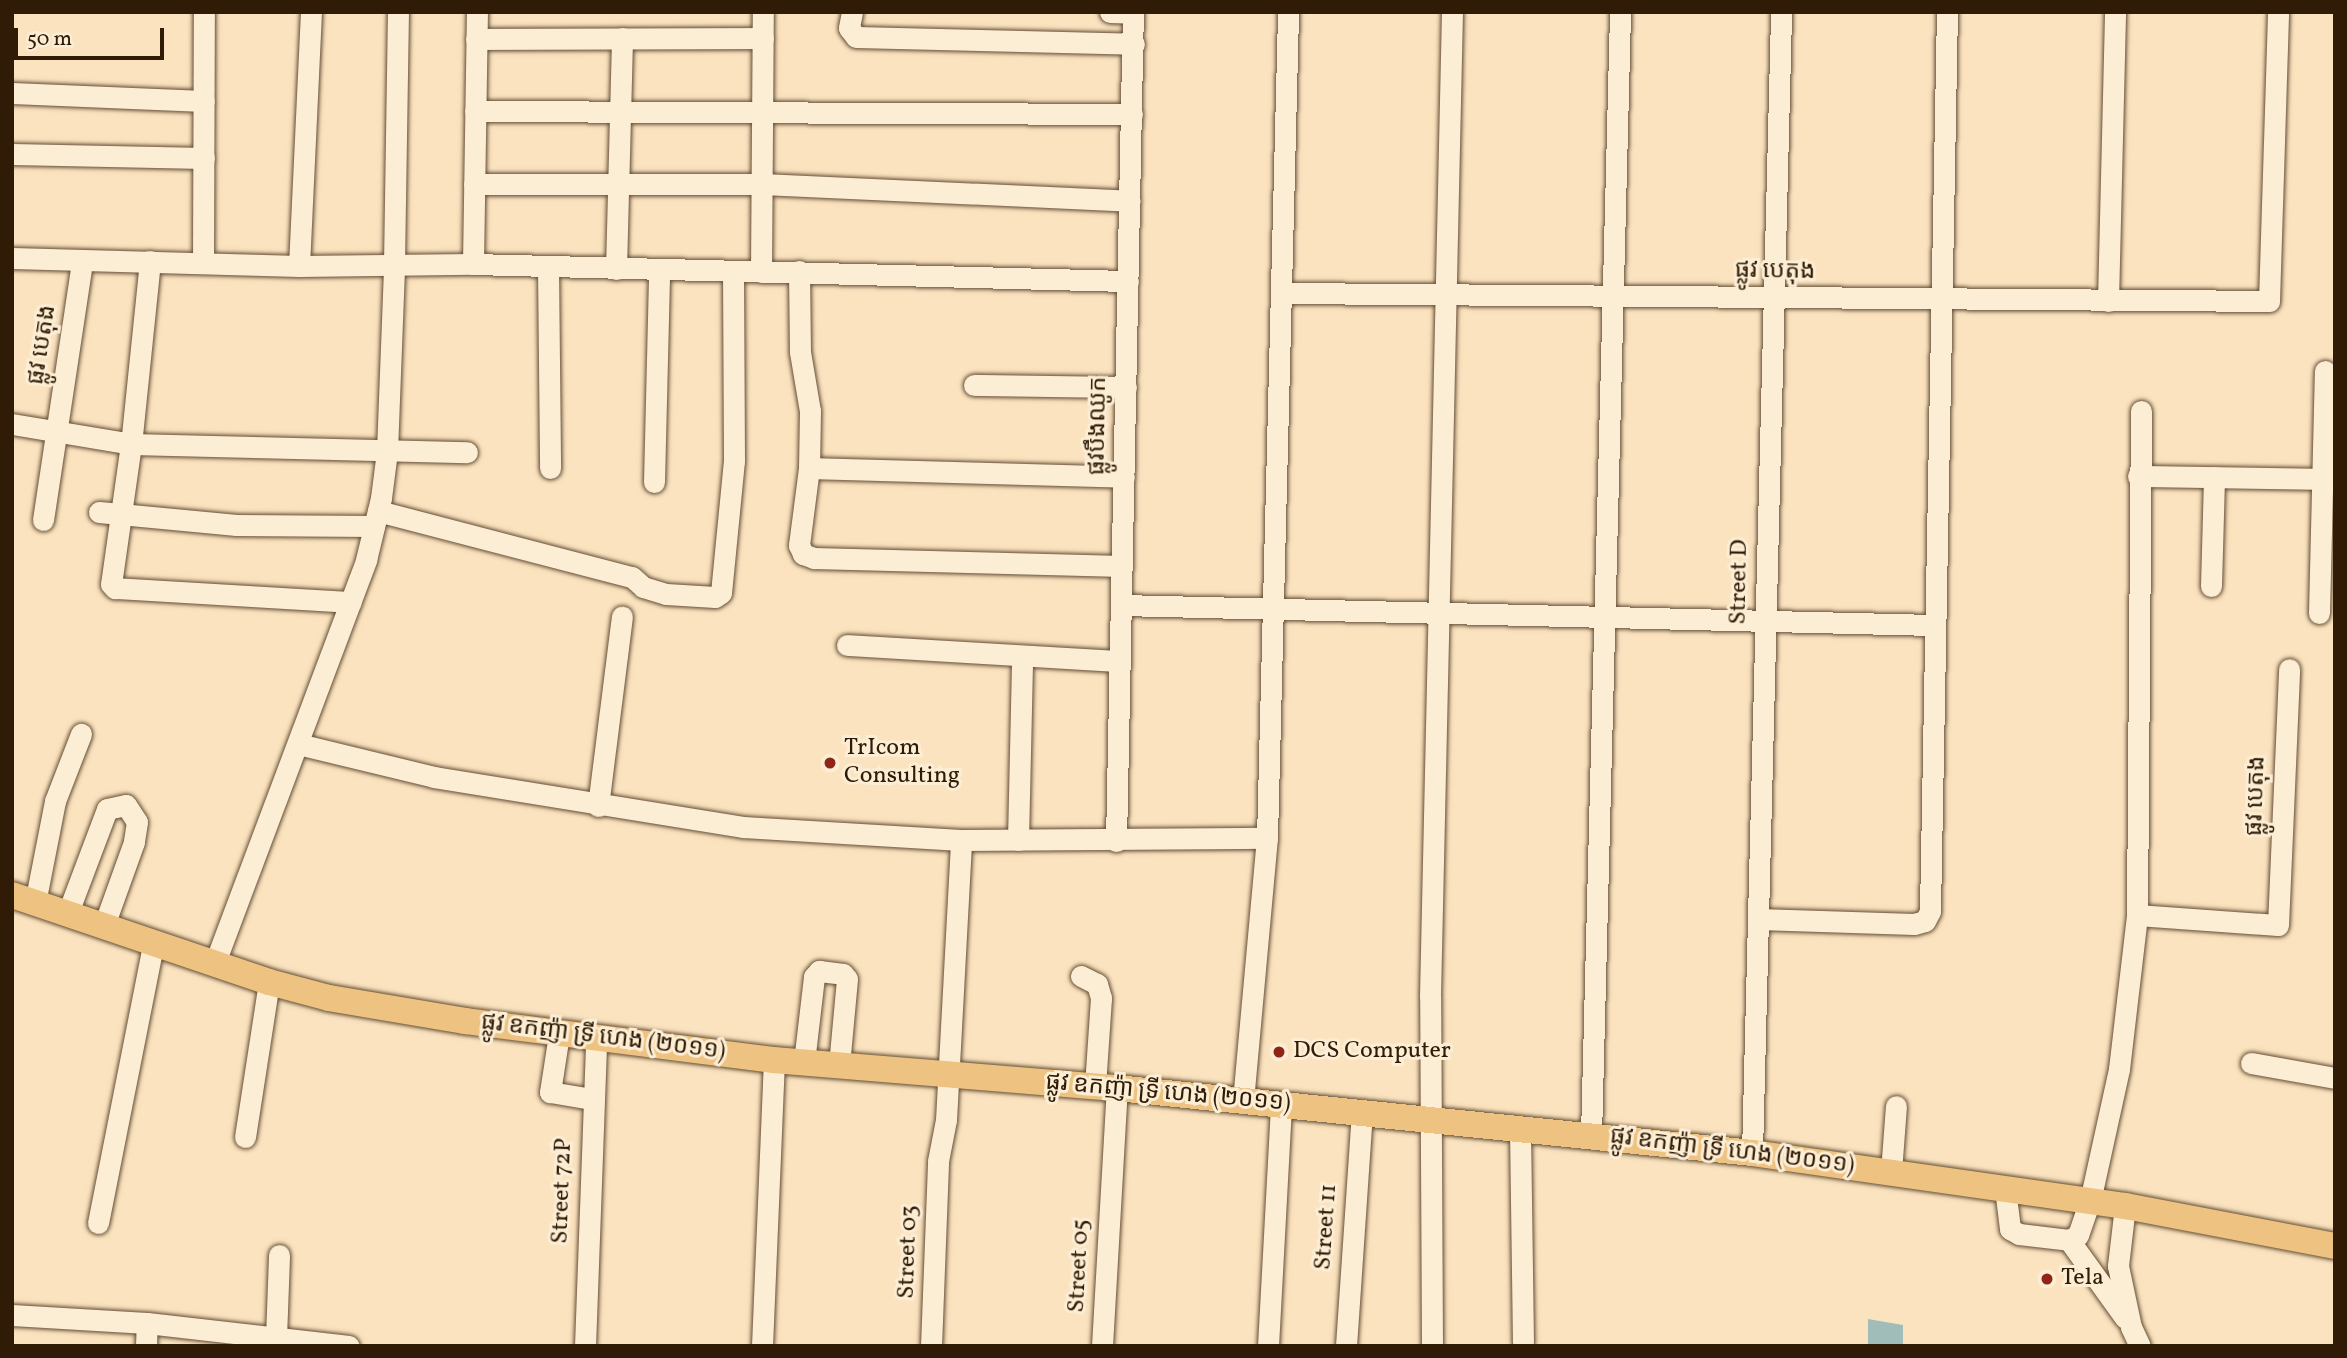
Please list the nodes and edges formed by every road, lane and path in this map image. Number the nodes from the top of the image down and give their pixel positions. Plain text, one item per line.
1 (204, 12) edge
2 (311, 12) edge
3 (398, 12) edge
4 (477, 12) edge
5 (763, 12) edge
6 (852, 12) edge
7 (1110, 12) edge
8 (1133, 12) edge
9 (1288, 12) edge
10 (1452, 12) edge
11 (1620, 12) edge
12 (1781, 12) edge
13 (1947, 12) edge
14 (2115, 12) edge
15 (2278, 12) edge
16 (622, 38) junction
17 (763, 38) junction
18 (476, 40) junction
19 (1134, 44) junction
20 (12, 93) edge
21 (204, 101) junction
22 (762, 110) junction
23 (475, 111) junction
24 (620, 111) junction
25 (1132, 114) junction
26 (12, 154) edge
27 (204, 158) junction
28 (474, 184) junction
29 (619, 184) junction
30 (762, 184) junction
31 (1130, 201) junction
32 (12, 258) edge
33 (82, 261) junction
34 (150, 261) junction
35 (203, 263) junction
36 (473, 264) junction
37 (394, 265) junction
38 (299, 266) junction
39 (548, 267) junction
40 (616, 269) junction
41 (659, 271) junction
42 (799, 271) junction
43 (761, 272) junction
44 (733, 273) junction
45 (1128, 281) junction
46 (1281, 293) junction
47 (1446, 295) junction
48 (1612, 296) junction
49 (1774, 298) junction
50 (1940, 300) junction
51 (2108, 302) junction
52 (2325, 370) dead end
53 (974, 384) dead end
54 (1126, 387) junction
55 (2141, 411) dead end
56 (12, 424) edge
57 (56, 432) junction
58 (131, 444) junction
59 (387, 451) junction
60 (467, 452) dead end
61 (550, 468) dead end
62 (809, 468) junction
63 (2138, 476) junction
64 (1124, 477) junction
65 (2214, 477) junction
66 (2329, 479) edge
67 (654, 482) dead end
68 (109, 513) junction
69 (376, 519) junction
70 (43, 520) dead end
71 (1122, 566) junction
72 (2211, 586) dead end
73 (351, 602) junction
74 (1121, 605) junction
75 (1273, 608) junction
76 (1438, 612) junction
77 (2319, 613) dead end
78 (622, 617) dead end
79 (1604, 617) junction
80 (1765, 621) junction
81 (1933, 625) junction
82 (847, 645) dead end
83 (1022, 657) junction
84 (1120, 661) junction
85 (2289, 669) dead end
86 (81, 734) dead end
87 (298, 744) junction
88 (598, 806) junction
89 (1267, 838) junction
90 (961, 840) junction
91 (1018, 840) junction
92 (1116, 841) junction
93 (24, 899) edge
94 (67, 915) junction
95 (2137, 915) junction
96 (1758, 919) junction
97 (103, 928) junction
98 (153, 946) junction
99 (214, 965) junction
100 (1081, 976) dead end
101 (269, 982) junction
102 (808, 1027) junction
103 (842, 1031) junction
104 (559, 1034) junction
105 (596, 1039) junction
106 (774, 1059) junction
107 (804, 1062) junction
108 (2251, 1063) dead end
109 (839, 1065) junction
110 (945, 1075) junction
111 (2335, 1078) edge
112 (1106, 1087) junction
113 (592, 1099) junction
114 (1243, 1101) junction
115 (1281, 1105) junction
116 (1896, 1106) dead end
117 (1362, 1112) junction
118 (1429, 1119) junction
119 (1520, 1129) junction
120 (1591, 1136) junction
121 (246, 1138) dead end
122 (1752, 1153) junction
123 (1891, 1172) junction
124 (2006, 1188) junction
125 (2090, 1201) junction
126 (2125, 1206) junction
127 (98, 1223) dead end
128 (2069, 1240) junction
129 (2335, 1245) edge
130 (279, 1255) dead end
131 (12, 1315) edge
132 (146, 1323) junction
133 (2136, 1336) edge
134 (276, 1338) junction
135 (1522, 1342) dead end
136 (146, 1346) edge
137 (349, 1346) edge
138 (585, 1346) edge
139 (762, 1346) edge
140 (931, 1346) edge
141 (1102, 1346) edge
142 (1268, 1346) edge
143 (1346, 1346) edge
144 (1432, 1346) edge

1 - 21 street
2 - 38 street
3 - 37 street
4 - 18 street
5 - 17 street
6 - 19 street
7 - 8 street
8 - 19 street, ផ្លូវបឹងឈូក
9 - 46 street
10 - 47 street
11 - 48 street
12 - 49 street, Street D
13 - 50 street
14 - 51 street
15 - 51 street, ផ្លូវ បេតុង
16 - 17 street
16 - 18 street
16 - 24 street
17 - 22 street
18 - 23 street
19 - 25 street, ផ្លូវបឹងឈូក
20 - 21 street
21 - 27 street
22 - 24 street
22 - 25 street
22 - 30 street
23 - 24 street
23 - 28 street
24 - 29 street
25 - 31 street, ផ្លូវបឹងឈូក
26 - 27 street
27 - 35 street
28 - 29 street
28 - 36 street
29 - 30 street
29 - 40 street
30 - 31 street
30 - 43 street
31 - 45 street, ផ្លូវបឹងឈូក
32 - 33 street
33 - 34 street
33 - 57 street, ផ្លូវ បេតុង
34 - 35 street
34 - 58 street
35 - 38 street
36 - 37 street
36 - 39 street
37 - 38 street
37 - 59 street
39 - 40 street
39 - 61 street
40 - 41 street
41 - 44 street
41 - 67 street
42 - 43 street
42 - 45 street
42 - 62 street
43 - 44 street
44 - 69 street
45 - 54 street, ផ្លូវបឹងឈូក
46 - 47 street, ផ្លូវ បេតុង
46 - 75 street
47 - 48 street, ផ្លូវ បេតុង
47 - 76 street
48 - 49 street, ផ្លូវ បេតុង
48 - 79 street
49 - 50 street, ផ្លូវ បេតុង
49 - 80 street, Street D
50 - 51 street, ផ្លូវ បេតុង
50 - 81 street
52 - 66 street
53 - 54 street
54 - 64 street, ផ្លូវបឹងឈូក
55 - 63 street
56 - 57 street
57 - 58 street
57 - 70 street, ផ្លូវ បេតុង
58 - 59 street
58 - 68 street
59 - 60 street
59 - 69 street
62 - 64 street
62 - 71 street
63 - 65 street
63 - 95 street
64 - 71 street, ផ្លូវបឹងឈូក
65 - 66 street
65 - 72 street
66 - 77 street
68 - 69 street
68 - 73 street
69 - 73 street
71 - 74 street, ផ្លូវបឹងឈូក
73 - 87 street
74 - 75 street
74 - 84 street, ផ្លូវបឹងឈូក
75 - 76 street
75 - 89 street
76 - 79 street
76 - 118 street
78 - 88 street
79 - 80 street
79 - 120 street
80 - 81 street
80 - 96 street, Street D
81 - 96 street
82 - 83 street
83 - 84 street
83 - 91 street
84 - 92 street, ផ្លូវបឹងឈូក
85 - 95 street, ផ្លូវ បេតុង
86 - 93 street
87 - 88 street
87 - 99 street
88 - 90 street
89 - 92 street
89 - 114 street
90 - 91 street
90 - 110 street, Street 03
91 - 92 street
93 - 94 main road, ផ្លូវ ឧកញ៉ា ទ្រី ហេង (២០១១)
94 - 97 main road, ផ្លូវ ឧកញ៉ា ទ្រី ហេង (២០១១)
94 - 97 street
95 - 125 street
96 - 122 street, Street D
97 - 98 main road, ផ្លូវ ឧកញ៉ា ទ្រី ហេង (២០១១)
98 - 99 main road, ផ្លូវ ឧកញ៉ា ទ្រី ហេង (២០១១)
98 - 127 street
99 - 101 main road, ផ្លូវ ឧកញ៉ា ទ្រី ហេង (២០១១)
100 - 112 street, Street 05
101 - 104 main road, ផ្លូវ ឧកញ៉ា ទ្រី ហេង (២០១១)
101 - 121 street
102 - 103 street
102 - 103 street
102 - 107 street
103 - 109 street
104 - 105 main road, ផ្លូវ ឧកញ៉ា ទ្រី ហេង (២០១១)
104 - 113 street
105 - 106 main road, ផ្លូវ ឧកញ៉ា ទ្រី ហេង (២០១១)
105 - 113 street, Street 72P
106 - 107 main road, ផ្លូវ ឧកញ៉ា ទ្រី ហេង (២០១១)
106 - 139 street
107 - 109 main road, ផ្លូវ ឧកញ៉ា ទ្រី ហេង (២០១១)
108 - 111 street
109 - 110 main road, ផ្លូវ ឧកញ៉ា ទ្រី ហេង (២០១១)
110 - 112 main road, ផ្លូវ ឧកញ៉ា ទ្រី ហេង (២០១១)
110 - 140 street, Street 03
112 - 114 main road, ផ្លូវ ឧកញ៉ា ទ្រី ហេង (២០១១)
112 - 141 street, Street 05
113 - 138 street, Street 72P
114 - 115 main road, ផ្លូវ ឧកញ៉ា ទ្រី ហេង (២០១១)
115 - 117 main road, ផ្លូវ ឧកញ៉ា ទ្រី ហេង (២០១១)
115 - 142 street
116 - 123 street
117 - 118 main road, ផ្លូវ ឧកញ៉ា ទ្រី ហេង (២០១១)
117 - 143 street, Street 11
118 - 119 main road, ផ្លូវ ឧកញ៉ា ទ្រី ហេង (២០១១)
118 - 144 street
119 - 120 main road, ផ្លូវ ឧកញ៉ា ទ្រី ហេង (២០១១)
119 - 135 street
120 - 122 main road, ផ្លូវ ឧកញ៉ា ទ្រី ហេង (២០១១)
122 - 123 main road, ផ្លូវ ឧកញ៉ា ទ្រី ហេង (២០១១)
123 - 124 main road, ផ្លូវ ឧកញ៉ា ទ្រី ហេង (២០១១)
124 - 125 main road, ផ្លូវ ឧកញ៉ា ទ្រី ហេង (២០១១)
124 - 128 street
125 - 126 main road, ផ្លូវ ឧកញ៉ា ទ្រី ហេង (២០១១)
125 - 128 street
126 - 129 main road, ផ្លូវ ឧកញ៉ា ទ្រី ហេង (២០១១)
126 - 133 street
128 - 133 street
130 - 134 street
131 - 132 street
132 - 134 street
132 - 136 street
134 - 137 street

